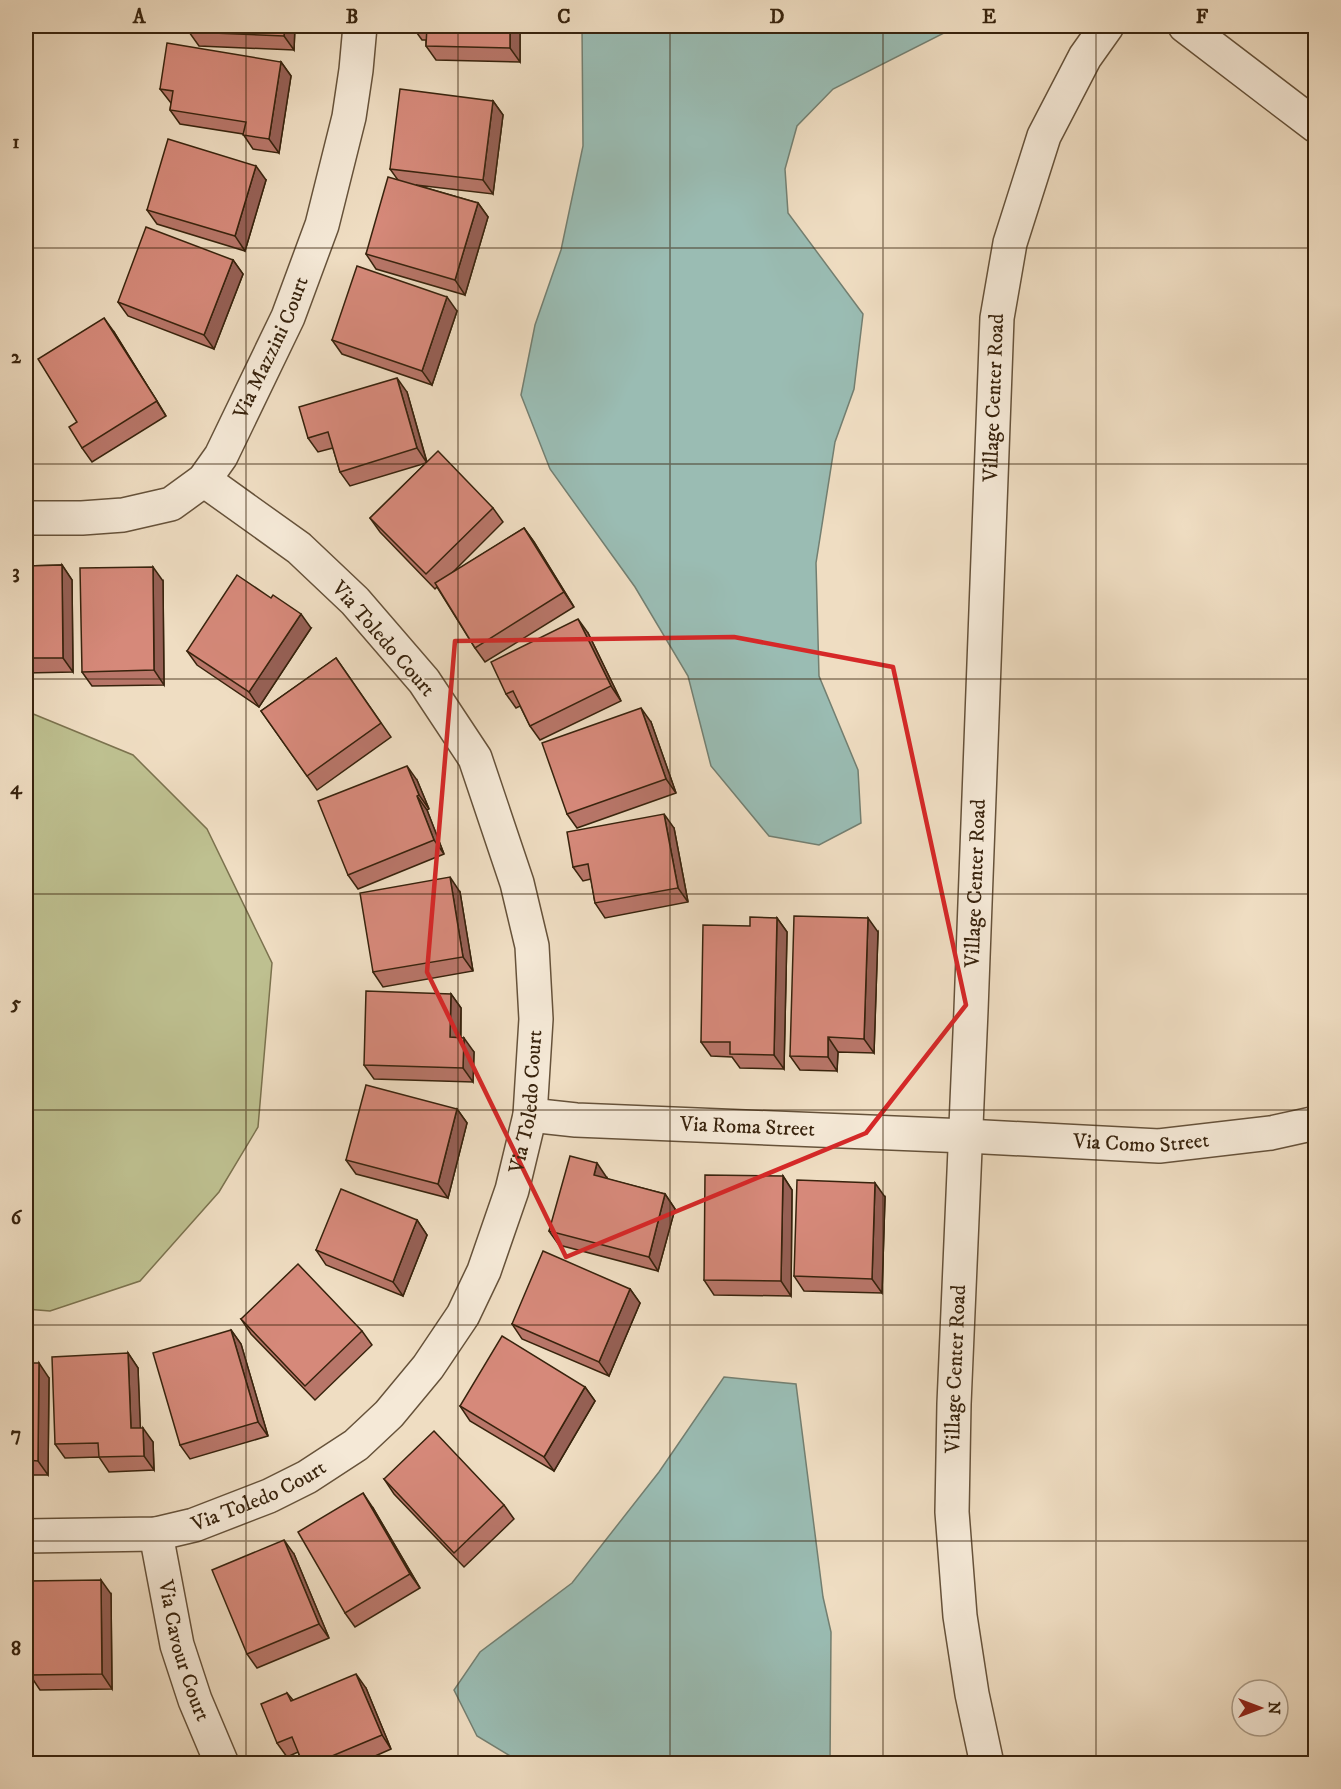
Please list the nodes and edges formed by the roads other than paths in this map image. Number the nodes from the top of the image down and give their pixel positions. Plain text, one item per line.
1 (360, 26) edge
2 (1107, 26) edge
3 (1185, 26) edge
4 (1316, 126) edge
5 (204, 480) junction
6 (26, 518) edge
7 (530, 1115) junction
8 (1316, 1123) edge
9 (966, 1136) junction
10 (156, 1534) junction
11 (26, 1536) edge
12 (222, 1764) edge
13 (987, 1764) edge

1 - 5 street, Via Mazzini Court
2 - 9 street, Village Center Road
3 - 4 street
5 - 6 street, Via Mazzini Court
5 - 7 street, Via Toledo Court
7 - 9 street, Via Roma Street
7 - 10 street, Via Toledo Court
8 - 9 street, Via Como Street
9 - 13 street, Village Center Road
10 - 11 street, Via Toledo Court
10 - 12 street, Via Cavour Court

